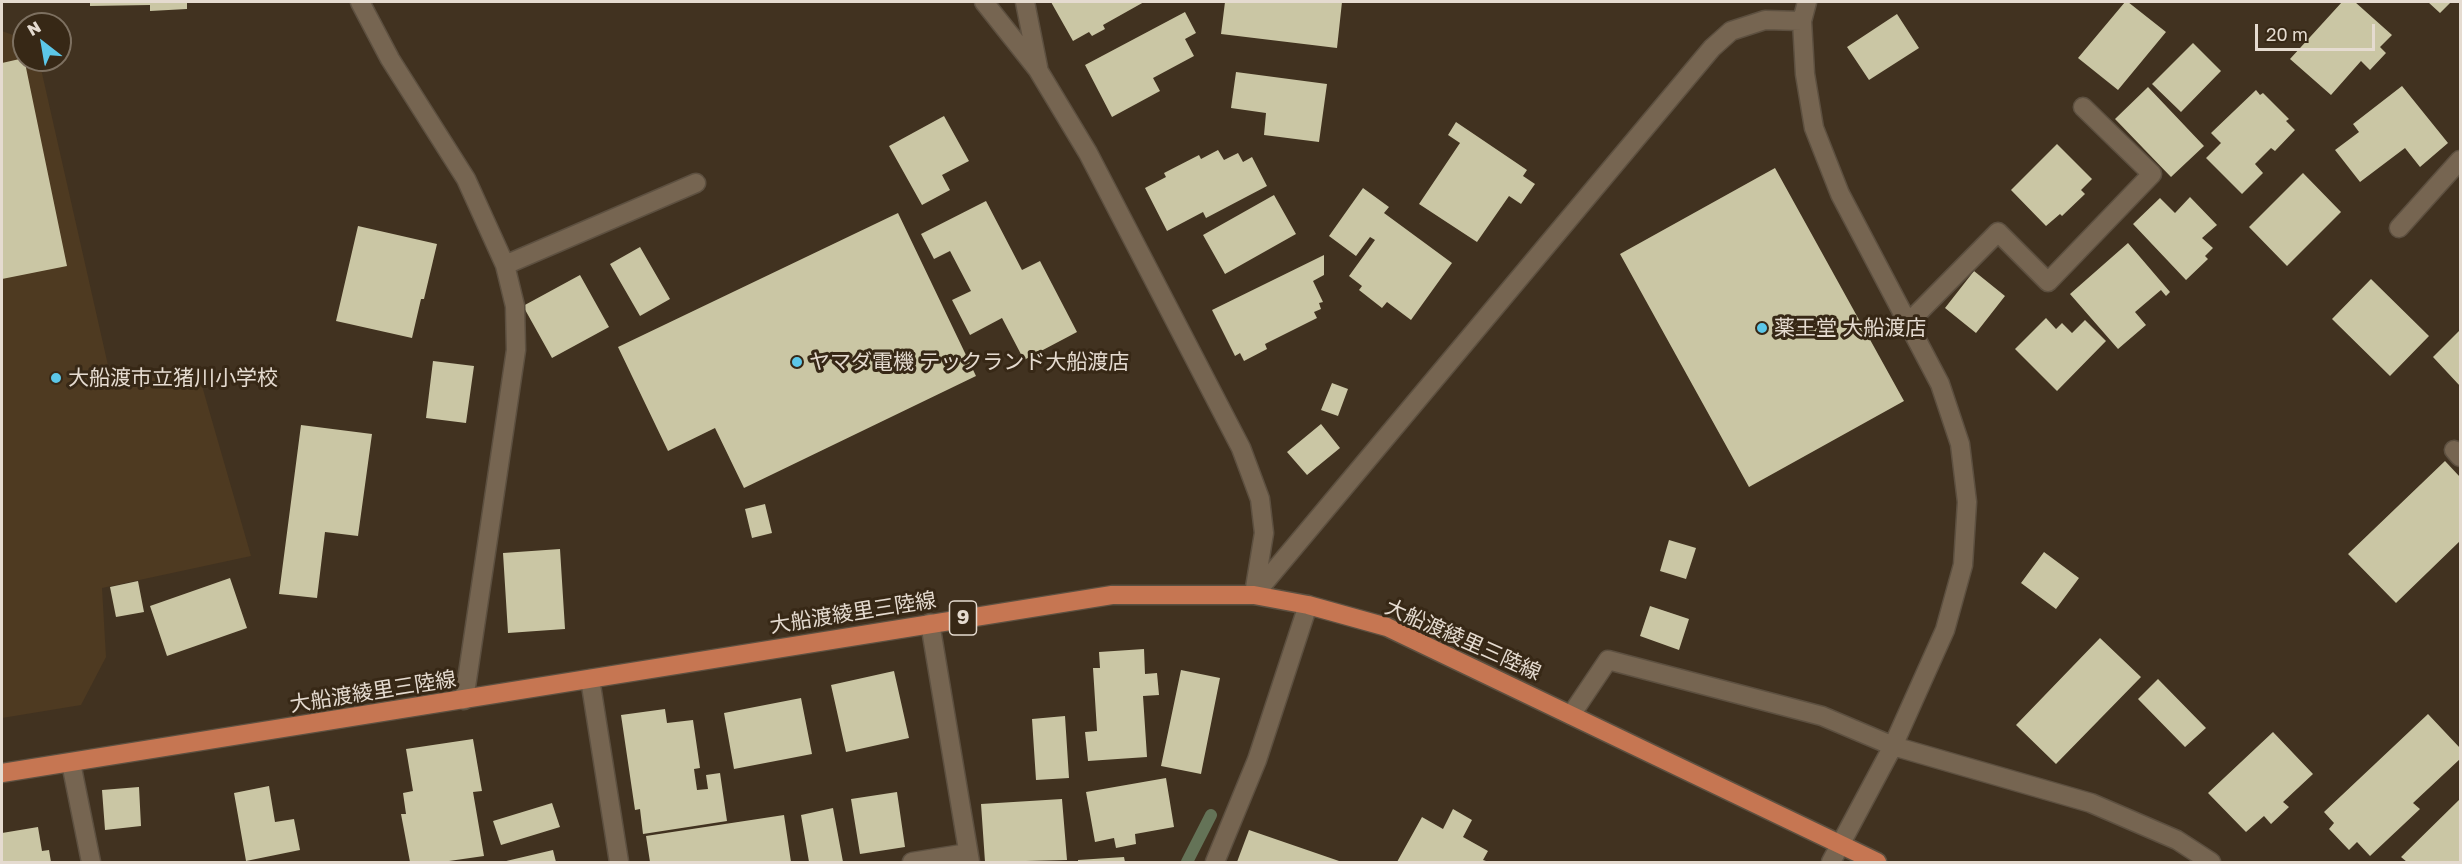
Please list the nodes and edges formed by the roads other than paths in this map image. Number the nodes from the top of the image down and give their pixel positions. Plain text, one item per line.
1 (360, 2) edge
2 (984, 2) edge
3 (1025, 2) edge
4 (1807, 2) edge
5 (1802, 21) junction
6 (1038, 70) junction
7 (2083, 107) dead end
8 (2460, 160) edge
9 (696, 183) dead end
10 (2399, 228) dead end
11 (505, 265) junction
12 (1909, 322) junction
13 (1254, 595) junction
14 (1308, 605) junction
15 (930, 623) junction
16 (590, 679) junction
17 (464, 700) junction
18 (1571, 715) junction
19 (1893, 746) junction
20 (71, 763) junction
21 (2, 773) edge
22 (1840, 843) junction
23 (969, 858) edge
24 (91, 862) edge
25 (619, 862) edge
26 (912, 862) edge
27 (1215, 862) edge
28 (1831, 862) edge
29 (1877, 862) edge
30 (2211, 862) edge

1 - 11 street
2 - 6 street
3 - 6 street
4 - 5 street
5 - 12 street
5 - 13 street
6 - 13 street
7 - 12 street
8 - 10 street
9 - 11 street
11 - 17 street
12 - 19 street
13 - 14 main road, 大船渡綾里三陸線 / 9
13 - 15 main road, 大船渡綾里三陸線 / 9
14 - 18 main road, 大船渡綾里三陸線 / 9
14 - 27 street
15 - 16 main road, 大船渡綾里三陸線 / 9
15 - 23 street
16 - 17 main road, 大船渡綾里三陸線 / 9
16 - 25 street
17 - 20 main road, 大船渡綾里三陸線 / 9
18 - 19 street
18 - 22 main road, 大船渡綾里三陸線 / 9
19 - 22 street
19 - 30 street
20 - 21 main road, 大船渡綾里三陸線 / 9
20 - 24 street
22 - 28 street
22 - 29 main road, 大船渡綾里三陸線 / 9
23 - 26 street

